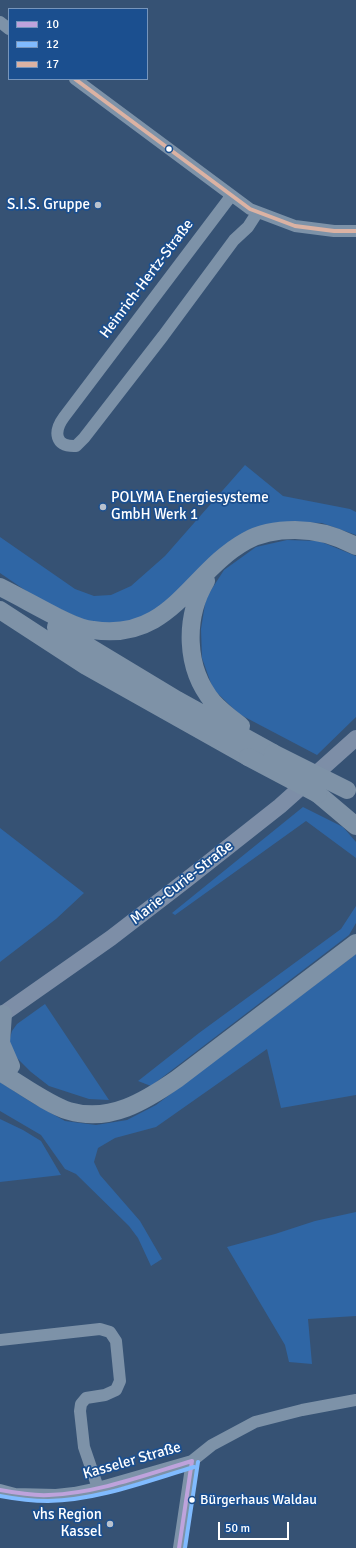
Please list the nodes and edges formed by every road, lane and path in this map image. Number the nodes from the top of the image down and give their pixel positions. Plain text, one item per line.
1 (0, 22) edge
2 (8, 28) edge
3 (76, 80) edge
4 (231, 196) junction
5 (257, 213) junction
6 (356, 231) edge
7 (356, 546) edge
8 (216, 564) junction
9 (0, 587) edge
10 (0, 590) edge
11 (0, 610) edge
12 (356, 738) edge
13 (261, 750) junction
14 (337, 797) edge
15 (356, 812) edge
16 (356, 826) edge
17 (353, 943) edge
18 (1, 1011) edge
19 (4, 1065) edge
20 (0, 1340) edge
21 (356, 1400) edge
22 (192, 1461) junction
23 (98, 1488) junction
24 (0, 1490) edge
25 (179, 1548) edge

1 - 2 street
3 - 4 street
4 - 5 street
4 - 5 street, Heinrich-Hertz-Straße
5 - 6 street
7 - 8 highway
8 - 9 highway
8 - 13 highway
10 - 13 highway
11 - 13 highway
12 - 18 main road, Marie-Curie-Straße
13 - 14 highway, bridge
13 - 14 highway, bridge
14 - 15 highway
14 - 16 highway
17 - 19 highway
18 - 19 highway
20 - 23 street
21 - 22 street, Kasseler Straße
22 - 23 street, Kasseler Straße
22 - 25 street
23 - 24 street, Kasseler Straße

